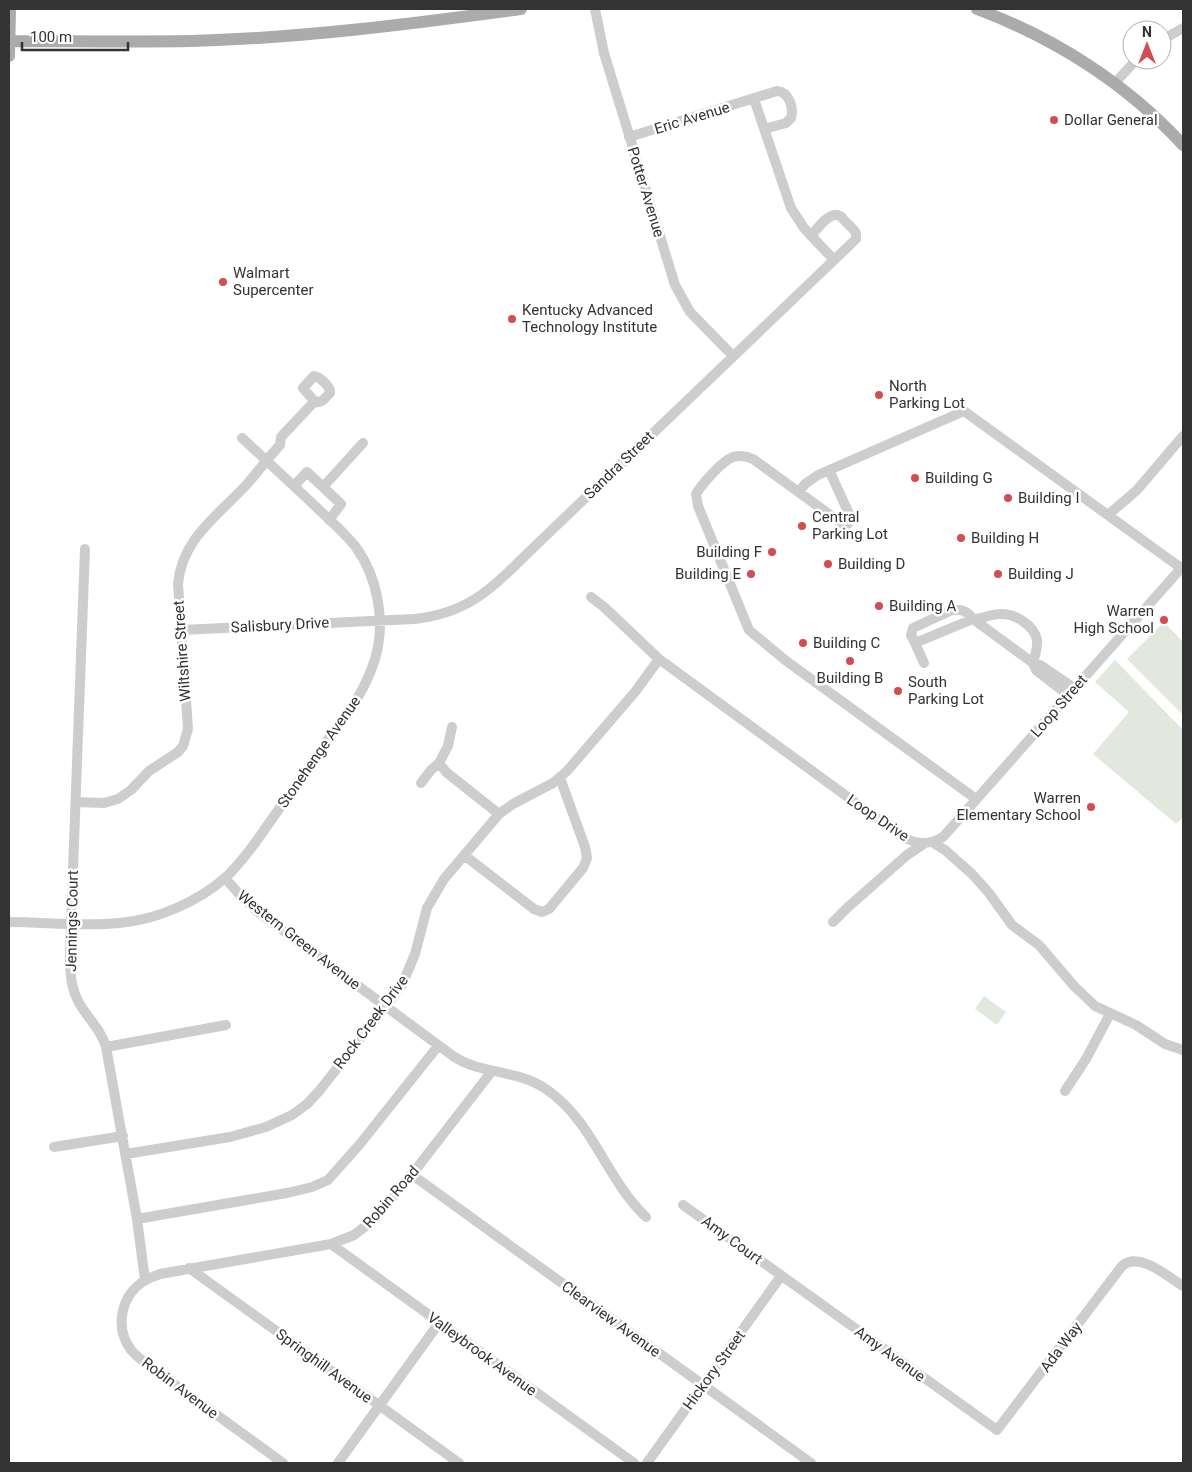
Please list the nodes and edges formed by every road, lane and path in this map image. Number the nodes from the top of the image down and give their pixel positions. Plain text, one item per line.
1 (10, 9) edge
2 (521, 9) edge
3 (595, 9) edge
4 (978, 9) edge
5 (1183, 28) edge
6 (1172, 34) edge
7 (9, 41) edge
8 (9, 56) edge
9 (1127, 70) edge
10 (1115, 83) junction
11 (754, 99) junction
12 (764, 129) junction
13 (629, 137) junction
14 (1183, 145) edge
15 (810, 236) junction
16 (834, 260) junction
17 (733, 356) junction
18 (315, 402) dead end
19 (1183, 436) edge
20 (242, 438) dead end
21 (363, 443) dead end
22 (267, 460) junction
23 (829, 470) junction
24 (294, 486) junction
25 (323, 487) junction
26 (799, 492) junction
27 (1108, 515) junction
28 (329, 520) junction
29 (85, 549) dead end
30 (1182, 567) edge
31 (591, 597) dead end
32 (988, 617) junction
33 (973, 619) junction
34 (380, 620) junction
35 (986, 629) junction
36 (181, 630) junction
37 (915, 644) junction
38 (659, 659) junction
39 (924, 663) dead end
40 (1033, 663) junction
41 (1071, 691) junction
42 (452, 727) dead end
43 (439, 762) junction
44 (560, 778) junction
45 (421, 783) dead end
46 (976, 799) junction
47 (76, 802) junction
48 (499, 814) junction
49 (928, 843) junction
50 (464, 855) junction
51 (225, 878) junction
52 (9, 922) edge
53 (833, 922) dead end
54 (71, 923) junction
55 (385, 1008) junction
56 (1110, 1014) junction
57 (226, 1025) dead end
58 (438, 1046) junction
59 (106, 1048) junction
60 (1183, 1050) edge
61 (492, 1071) junction
62 (1066, 1091) dead end
63 (123, 1136) junction
64 (54, 1147) dead end
65 (126, 1154) junction
66 (412, 1174) junction
67 (684, 1204) dead end
68 (646, 1217) dead end
69 (137, 1219) junction
70 (331, 1244) junction
71 (189, 1268) junction
72 (781, 1276) junction
73 (145, 1280) junction
74 (1183, 1286) edge
75 (439, 1323) junction
76 (703, 1386) junction
77 (380, 1406) junction
78 (999, 1428) joint
79 (283, 1463) edge
80 (338, 1463) edge
81 (459, 1463) edge
82 (634, 1463) edge
83 (647, 1463) edge
84 (812, 1463) edge

1 - 7 main road
2 - 7 main road
3 - 13 street, Potter Avenue
4 - 10 main road
5 - 6 street
7 - 8 main road
9 - 10 street
10 - 14 main road
11 - 12 street
11 - 12 street, Eric Avenue
11 - 13 street, Eric Avenue
12 - 15 street
13 - 17 street, Potter Avenue
15 - 16 street
15 - 16 street, Sandra Street
16 - 17 street, Sandra Street
17 - 34 street, Sandra Street
18 - 22 street, Wiltshire Street
19 - 27 street
20 - 22 street, Stonehenge Avenue
21 - 25 street
22 - 24 street, Stonehenge Avenue
22 - 36 street, Wiltshire Street
23 - 26 street
23 - 26 street
23 - 27 street
24 - 25 street
24 - 28 street, Stonehenge Avenue
25 - 28 street
26 - 46 street
27 - 30 street
28 - 34 street, Stonehenge Avenue
29 - 47 street, Jennings Court
30 - 41 street, Loop Street
31 - 38 street, Loop Drive
32 - 33 street
32 - 35 street
32 - 40 street
33 - 35 street
33 - 37 street
33 - 37 street
34 - 36 street, Salisbury Drive
34 - 51 street, Stonehenge Avenue
35 - 40 street
36 - 47 street, Wiltshire Street
37 - 39 street
38 - 44 street, Rock Creek Drive
38 - 49 street, Loop Drive
40 - 41 street
41 - 46 street, Loop Street
42 - 43 street
43 - 45 street
43 - 48 street
44 - 48 street, Rock Creek Drive
44 - 50 street
46 - 49 street, Loop Street
47 - 54 street, Jennings Court
48 - 50 street, Rock Creek Drive
49 - 53 street, Loop Street
49 - 56 street, Loop Drive
50 - 55 street, Rock Creek Drive
51 - 54 street, Stonehenge Avenue
51 - 55 street, Western Green Avenue
52 - 54 street, Stonehenge Avenue
54 - 59 street, Jennings Court
55 - 58 street, Western Green Avenue
55 - 65 street, Rock Creek Drive
56 - 60 street, Loop Drive
56 - 62 street
57 - 59 street
58 - 61 street, Western Green Avenue
58 - 69 street
59 - 63 street, Jennings Court
61 - 66 street, Robin Road
61 - 68 street, Western Green Avenue
63 - 64 street
63 - 65 street, Jennings Court
65 - 69 street, Jennings Court
66 - 70 street, Robin Road
66 - 76 street, Clearview Avenue
67 - 72 street, Amy Court
69 - 73 street, Jennings Court
70 - 71 street, Robin Road
70 - 75 street, Valleybrook Avenue
71 - 73 street, Robin Avenue
71 - 77 street, Springhill Avenue
72 - 76 street, Hickory Street
72 - 78 street, Amy Avenue
73 - 79 street, Robin Avenue
74 - 78 street, Ada Way
75 - 77 street
75 - 82 street, Valleybrook Avenue
76 - 83 street, Hickory Street
76 - 84 street, Clearview Avenue
77 - 80 street
77 - 81 street, Springhill Avenue

